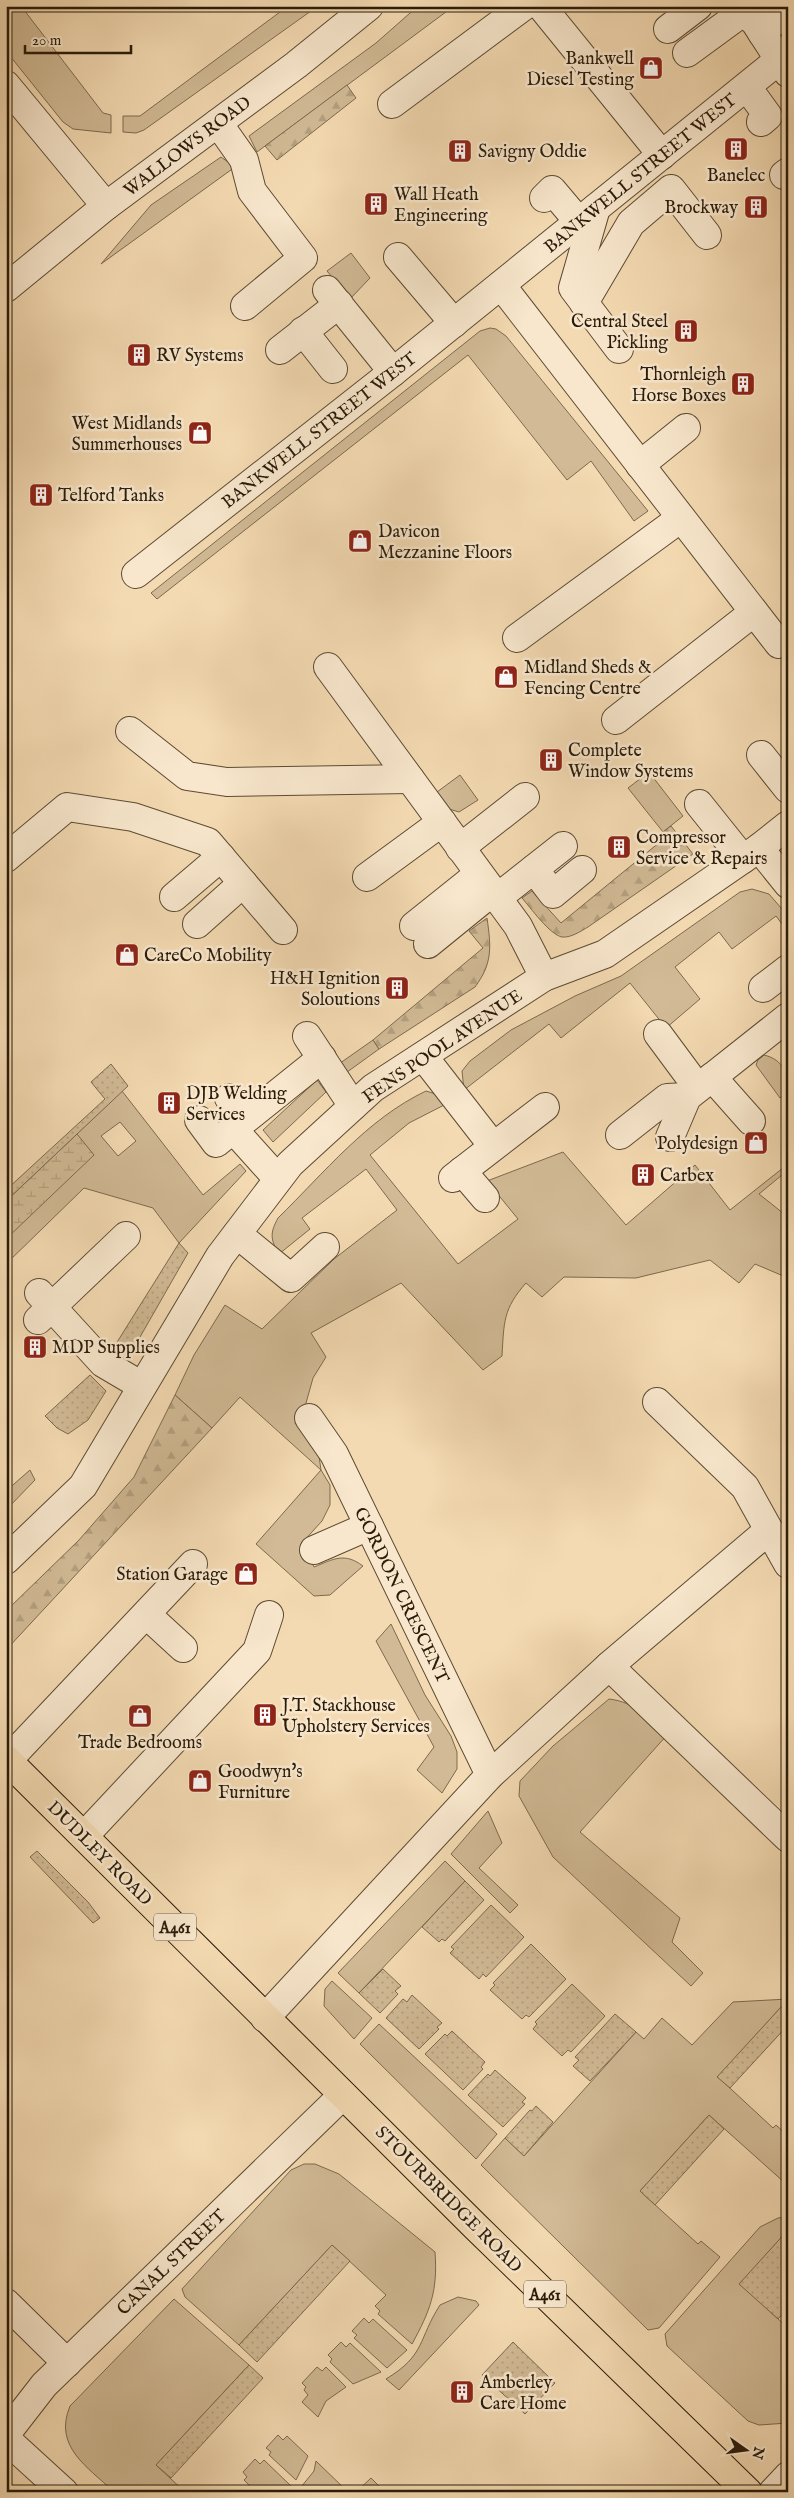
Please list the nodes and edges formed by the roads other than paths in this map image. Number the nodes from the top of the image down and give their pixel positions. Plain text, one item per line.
1 (369, 6) edge
2 (524, 6) edge
3 (541, 6) edge
4 (698, 6) edge
5 (740, 9) edge
6 (788, 9) edge
7 (668, 29) dead end
8 (762, 33) junction
9 (688, 53) dead end
10 (784, 67) edge
11 (6, 85) edge
12 (747, 87) junction
13 (392, 104) dead end
14 (762, 122) dead end
15 (218, 123) junction
16 (662, 155) junction
17 (544, 198) dead end
18 (106, 206) junction
19 (588, 215) junction
20 (707, 235) dead end
21 (398, 257) dead end
22 (501, 285) junction
23 (6, 288) edge
24 (584, 304) junction
25 (244, 306) dead end
26 (454, 323) junction
27 (303, 331) junction
28 (619, 349) dead end
29 (280, 350) dead end
30 (333, 369) dead end
31 (393, 372) junction
32 (686, 428) dead end
33 (640, 465) junction
34 (681, 518) junction
35 (136, 574) dead end
36 (741, 585) junction
37 (788, 636) edge
38 (517, 638) dead end
39 (328, 667) dead end
40 (616, 720) dead end
41 (130, 731) dead end
42 (761, 755) dead end
43 (410, 779) junction
44 (788, 789) edge
45 (525, 797) dead end
46 (698, 804) dead end
47 (442, 822) junction
48 (788, 825) edge
49 (563, 846) dead end
50 (460, 848) junction
51 (751, 854) junction
52 (7, 857) edge
53 (221, 857) junction
54 (534, 869) junction
55 (582, 870) dead end
56 (367, 877) dead end
57 (243, 883) junction
58 (788, 884) edge
59 (490, 888) junction
60 (174, 897) dead end
61 (197, 924) dead end
62 (283, 930) dead end
63 (421, 935) dead end
64 (788, 969) edge
65 (544, 977) junction
66 (763, 988) dead end
67 (788, 1017) edge
68 (658, 1034) dead end
69 (423, 1056) junction
70 (699, 1087) junction
71 (229, 1098) dead end
72 (353, 1106) junction
73 (544, 1107) dead end
74 (200, 1120) dead end
75 (751, 1121) dead end
76 (239, 1124) junction
77 (620, 1135) dead end
78 (670, 1137) dead end
79 (494, 1146) junction
80 (278, 1179) junction
81 (485, 1198) dead end
82 (237, 1234) junction
83 (126, 1236) dead end
84 (325, 1247) dead end
85 (142, 1386) junction
86 (657, 1402) dead end
87 (309, 1418) dead end
88 (369, 1526) junction
89 (769, 1530) junction
90 (314, 1550) dead end
91 (6, 1560) edge
92 (193, 1564) dead end
93 (788, 1564) edge
94 (147, 1615) junction
95 (269, 1616) dead end
96 (184, 1648) dead end
97 (609, 1666) junction
98 (7, 1760) edge
99 (490, 1775) junction
100 (84, 1836) junction
101 (788, 1838) edge
102 (265, 2018) junction
103 (343, 2095) junction
104 (6, 2303) edge
105 (67, 2363) junction
106 (6, 2434) edge
107 (6, 2439) edge
108 (788, 2476) edge
109 (64, 2492) edge
110 (748, 2492) edge
111 (773, 2492) edge

1 - 15 street, WALLOWS ROAD
2 - 13 street
3 - 16 street
4 - 7 street
5 - 8 street
5 - 9 street
6 - 8 street
8 - 10 street
10 - 12 street, BANKWELL STREET WEST
11 - 18 street
12 - 14 street
12 - 16 street, BANKWELL STREET WEST
15 - 18 street, WALLOWS ROAD
15 - 25 street
16 - 19 street, BANKWELL STREET WEST
17 - 19 street
18 - 23 street, WALLOWS ROAD
19 - 22 street, BANKWELL STREET WEST
19 - 24 street
20 - 24 street
21 - 26 street
22 - 26 street, BANKWELL STREET WEST
22 - 33 street
24 - 28 street
26 - 31 street, BANKWELL STREET WEST
27 - 29 street
27 - 30 street
27 - 31 street
31 - 35 street, BANKWELL STREET WEST
32 - 33 street
33 - 34 street
34 - 36 street
34 - 38 street
36 - 37 street
36 - 40 street
39 - 43 street
41 - 43 street
42 - 44 street
43 - 47 street
45 - 50 street
46 - 51 street
47 - 50 street
47 - 56 street
48 - 51 street, FENS POOL AVENUE
49 - 54 street
50 - 59 street
51 - 58 street
51 - 65 street, FENS POOL AVENUE
52 - 53 street
53 - 57 street
53 - 60 street
54 - 55 street
54 - 59 street
57 - 61 street
57 - 62 street
59 - 63 street
59 - 65 street
64 - 66 street
65 - 69 street, FENS POOL AVENUE
67 - 70 street
68 - 70 street
69 - 72 street, FENS POOL AVENUE
69 - 79 street
70 - 75 street
70 - 77 street
70 - 78 street
71 - 76 street
72 - 76 street
72 - 80 street, FENS POOL AVENUE
73 - 79 street
74 - 76 street
76 - 80 street
79 - 81 street
80 - 82 street, FENS POOL AVENUE
82 - 84 street
82 - 85 street, FENS POOL AVENUE
83 - 85 street
85 - 91 street, FENS POOL AVENUE
86 - 89 street
87 - 88 street, GORDON CRESCENT
88 - 90 street
88 - 99 street, GORDON CRESCENT
89 - 93 street
89 - 97 street
92 - 94 street
94 - 96 street
94 - 98 street
95 - 100 street
97 - 99 street
97 - 101 street
98 - 100 main road, DUDLEY ROAD / A461
99 - 102 street
100 - 102 main road, DUDLEY ROAD / A461
102 - 103 main road, DUDLEY ROAD / A461
103 - 105 street, CANAL STREET
103 - 110 main road, STOURBRIDGE ROAD / A461
104 - 105 street
105 - 106 street, CANAL STREET
107 - 109 street
108 - 111 street

